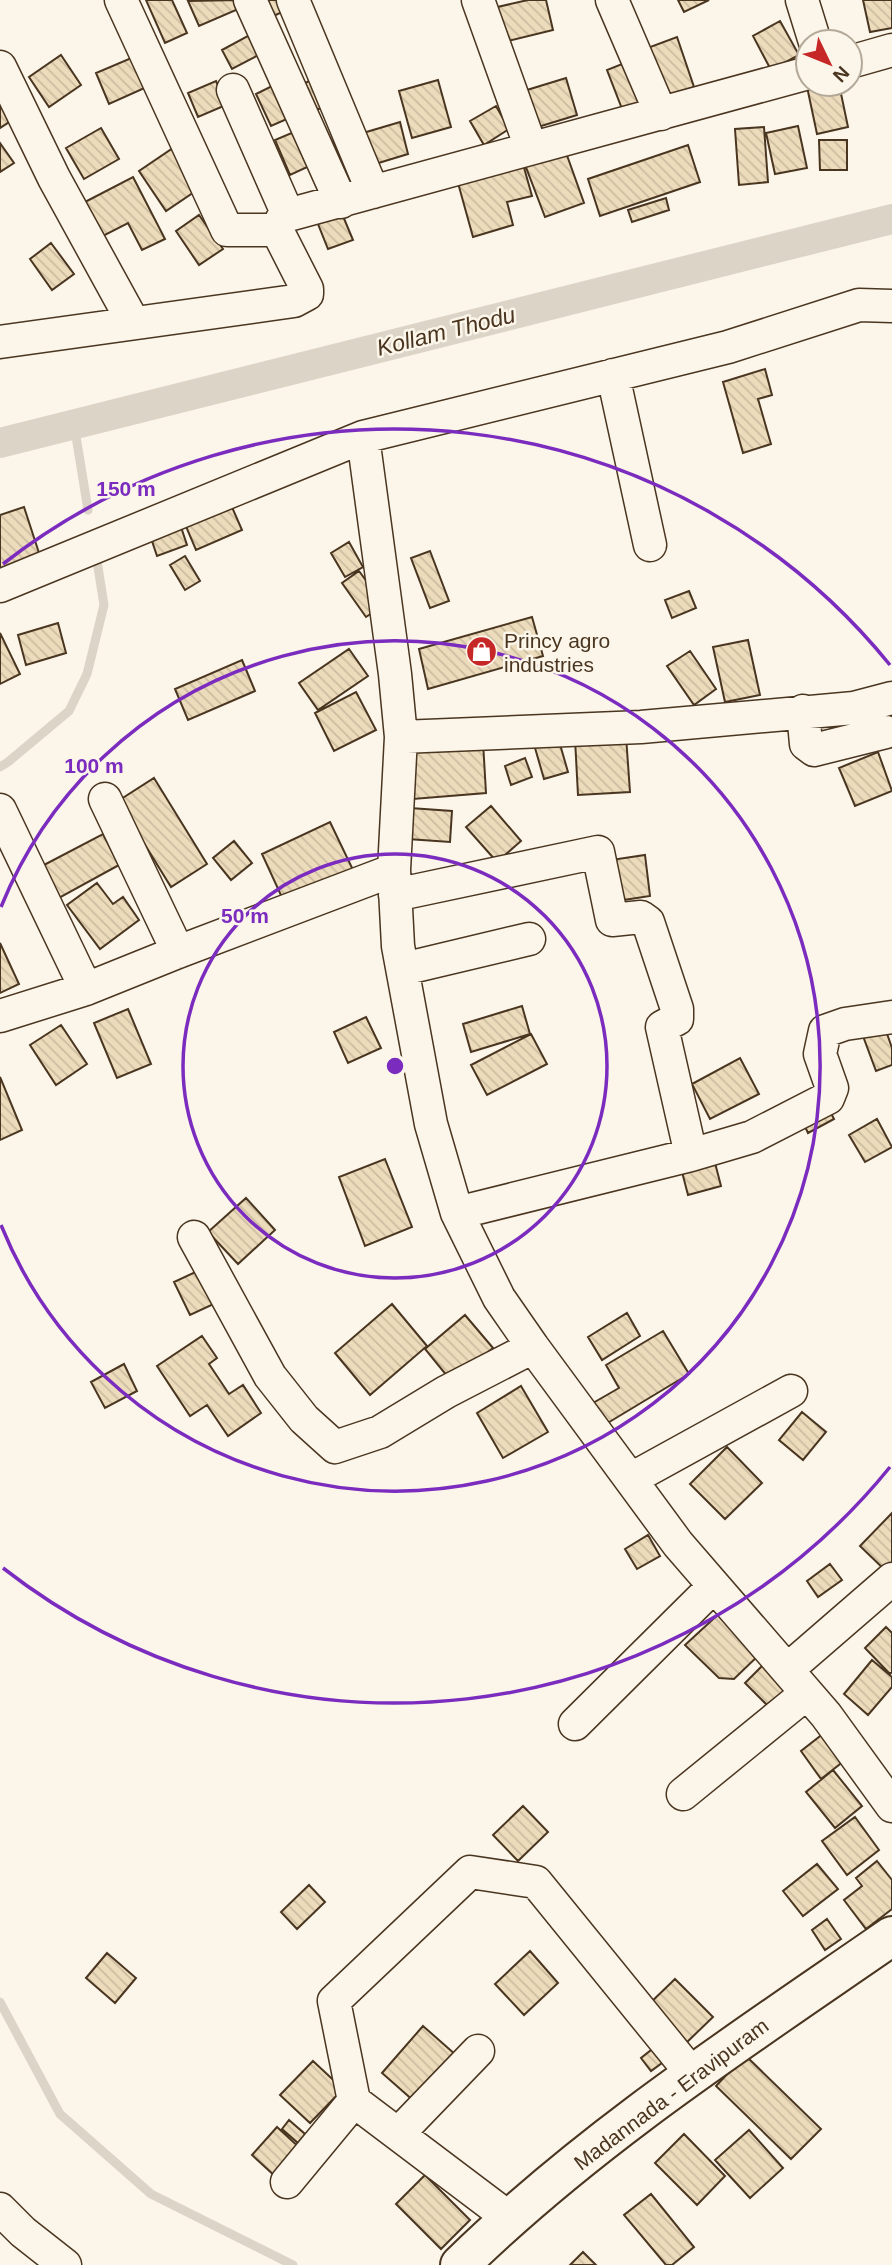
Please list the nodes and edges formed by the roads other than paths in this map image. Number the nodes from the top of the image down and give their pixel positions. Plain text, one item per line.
1 (121, 0) edge
2 (250, 0) edge
3 (293, 0) edge
4 (478, 0) edge
5 (612, 0) edge
6 (802, 0) edge
7 (811, 28) edge
8 (892, 50) edge
9 (864, 58) edge
10 (794, 77) edge
11 (3, 82) edge
12 (233, 90) dead end
13 (661, 114) junction
14 (531, 148) junction
15 (373, 192) junction
16 (341, 202) junction
17 (282, 223) junction
18 (892, 306) edge
19 (133, 323) junction
20 (0, 342) edge
21 (613, 375) junction
22 (363, 437) junction
23 (650, 545) dead end
24 (0, 586) edge
25 (892, 698) edge
26 (803, 711) junction
27 (886, 732) dead end
28 (401, 737) junction
29 (105, 799) dead end
30 (0, 810) edge
31 (395, 882) junction
32 (529, 939) dead end
33 (178, 951) junction
34 (403, 970) junction
35 (86, 989) junction
36 (0, 1016) edge
37 (892, 1017) edge
38 (691, 1155) junction
39 (457, 1213) junction
40 (194, 1237) dead end
41 (533, 1347) junction
42 (791, 1391) dead end
43 (631, 1479) junction
44 (892, 1579) edge
45 (714, 1586) junction
46 (797, 1681) junction
47 (575, 1724) dead end
48 (683, 1794) dead end
49 (892, 1807) edge
50 (892, 1936) edge
51 (478, 2051) dead end
52 (692, 2074) junction
53 (354, 2101) junction
54 (398, 2134) junction
55 (287, 2182) dead end
56 (0, 2210) edge
57 (509, 2218) junction
58 (65, 2265) edge
59 (460, 2265) edge

1 - 17 street
2 - 16 street
3 - 15 street
4 - 14 street
5 - 13 street
6 - 7 street
8 - 9 street
10 - 13 street
11 - 19 street
12 - 17 street
13 - 14 street
14 - 15 street
15 - 16 street
16 - 17 street
17 - 19 street
18 - 21 street
19 - 20 street
21 - 22 street
21 - 23 street
22 - 24 street
22 - 28 street
25 - 26 street
26 - 27 street
26 - 28 street
28 - 31 street
29 - 33 street
30 - 35 street
31 - 33 street
31 - 34 street
31 - 38 street
32 - 34 street
33 - 35 street
34 - 39 street
35 - 36 street
37 - 38 street
38 - 39 street
39 - 41 street
40 - 41 street
41 - 43 street
42 - 43 street
43 - 45 street
44 - 46 street
45 - 46 street
45 - 47 street
46 - 48 street
46 - 49 street
50 - 52 main road, Madannada - Eravipuram
51 - 54 street
52 - 53 street
52 - 57 main road, Madannada - Eravipuram
53 - 54 street
53 - 55 street
54 - 57 street
56 - 58 street
57 - 59 main road, Madannada - Eravipuram

